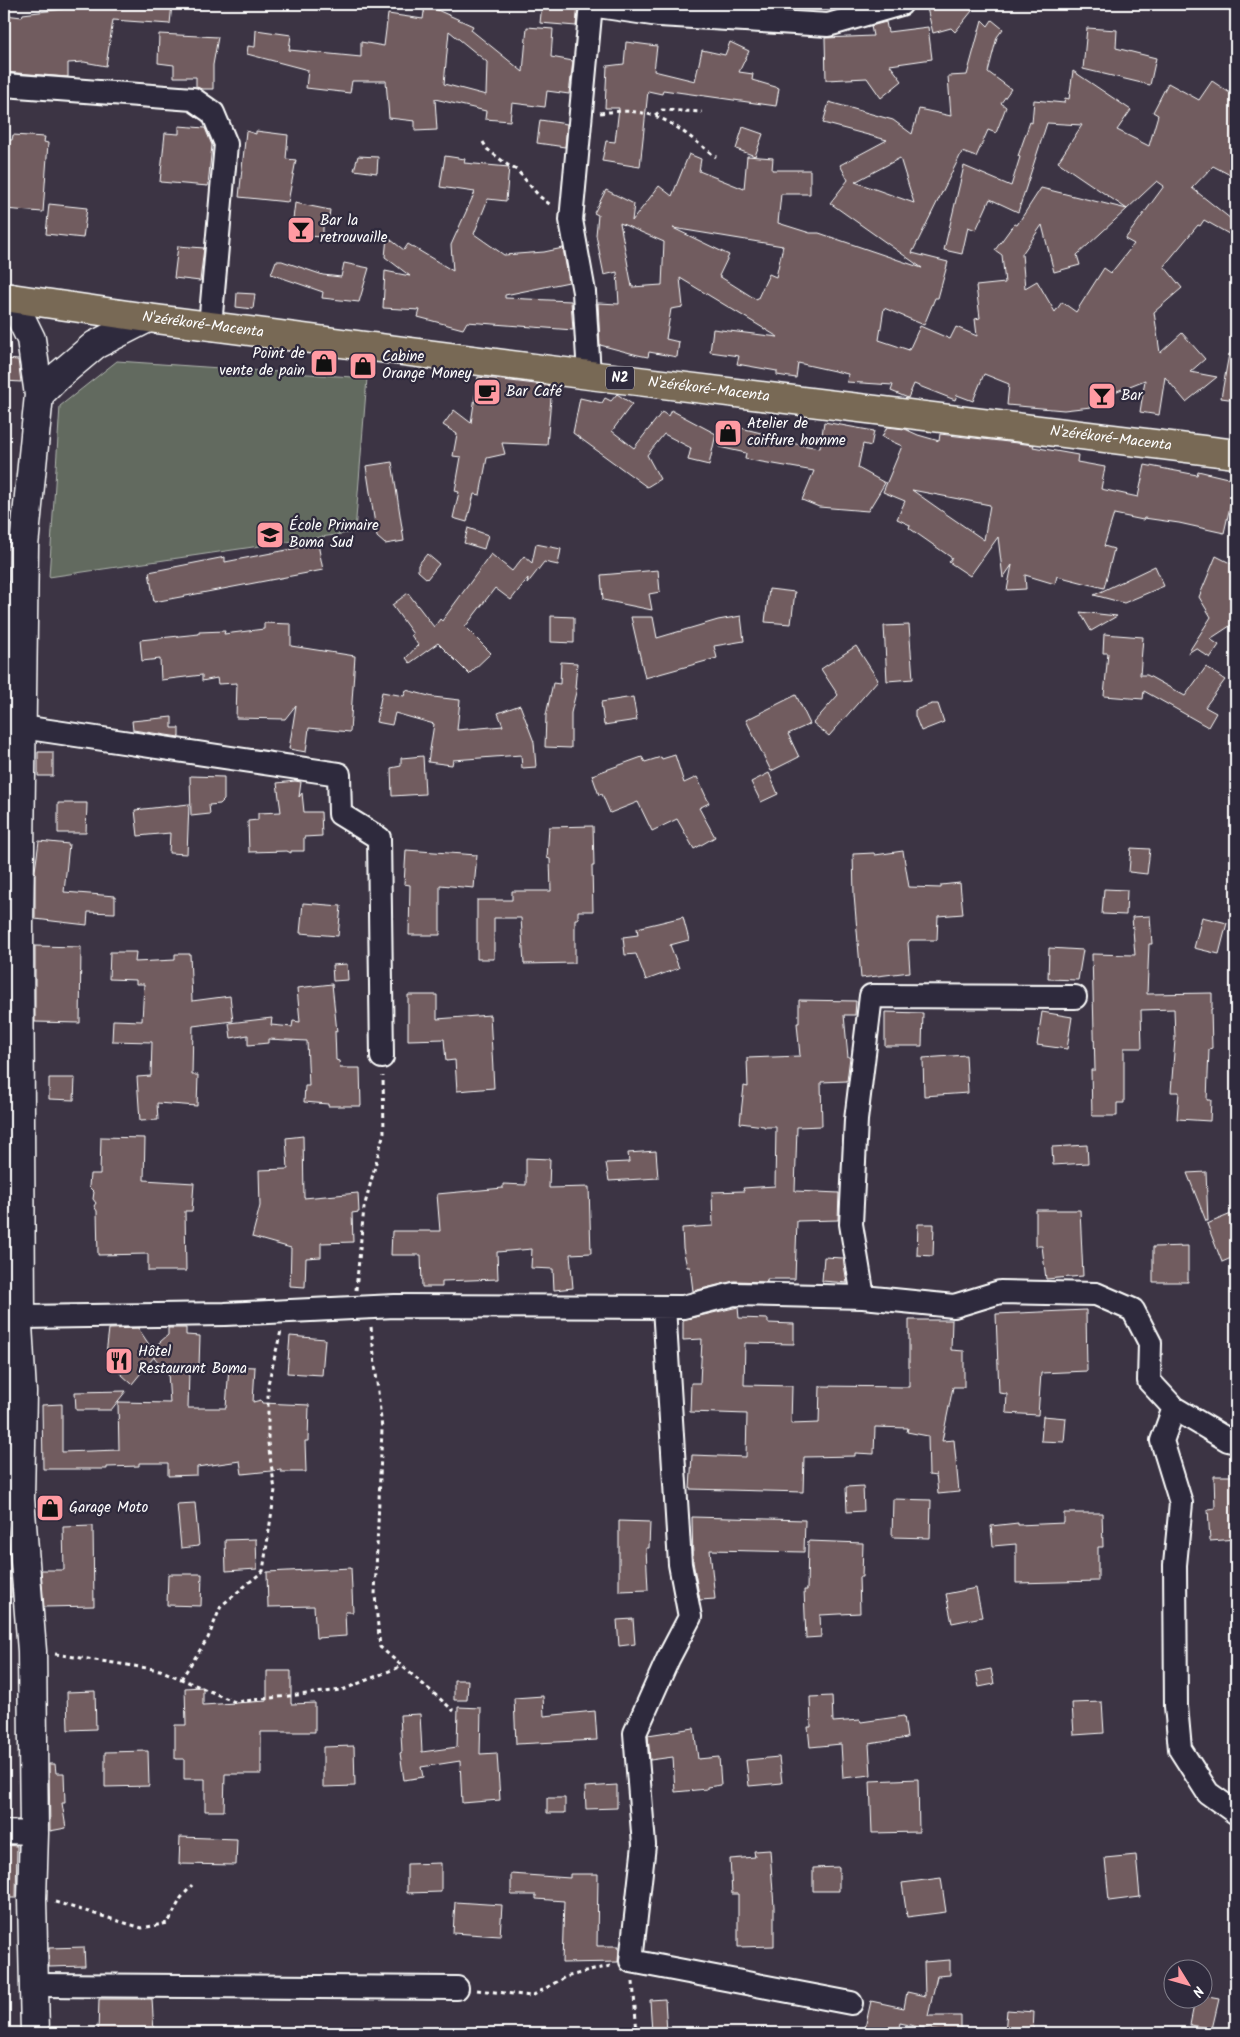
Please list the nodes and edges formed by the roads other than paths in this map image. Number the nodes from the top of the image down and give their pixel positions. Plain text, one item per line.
1 (591, 4) edge
2 (901, 4) edge
3 (4, 85) edge
4 (7, 297) edge
5 (148, 318) junction
6 (210, 326) junction
7 (589, 374) junction
8 (39, 395) junction
9 (1236, 454) edge
10 (22, 727) junction
11 (11, 925) edge
12 (1076, 997) dead end
13 (382, 1057) road end
14 (863, 1297) junction
15 (664, 1307) junction
16 (21, 1317) junction
17 (1174, 1408) junction
18 (1236, 1442) edge
19 (1236, 1813) edge
20 (4, 1832) edge
21 (34, 1833) junction
22 (35, 1985) junction
23 (457, 1988) road end
24 (851, 2003) dead end
25 (35, 2033) edge

1 - 2 street
1 - 7 street
3 - 6 street
4 - 5 highway, N'zérékoré-Macenta / N2
4 - 8 street
5 - 6 highway, N'zérékoré-Macenta / N2
5 - 8 street
6 - 7 highway, N'zérékoré-Macenta / N2
7 - 9 highway, N'zérékoré-Macenta / N2
8 - 10 street
10 - 11 street
10 - 13 street
11 - 16 street
12 - 14 street
14 - 15 street
14 - 17 street
15 - 16 street
15 - 24 street
16 - 21 street
17 - 18 street
17 - 19 street
20 - 21 street
21 - 22 street
22 - 23 street
22 - 25 street

